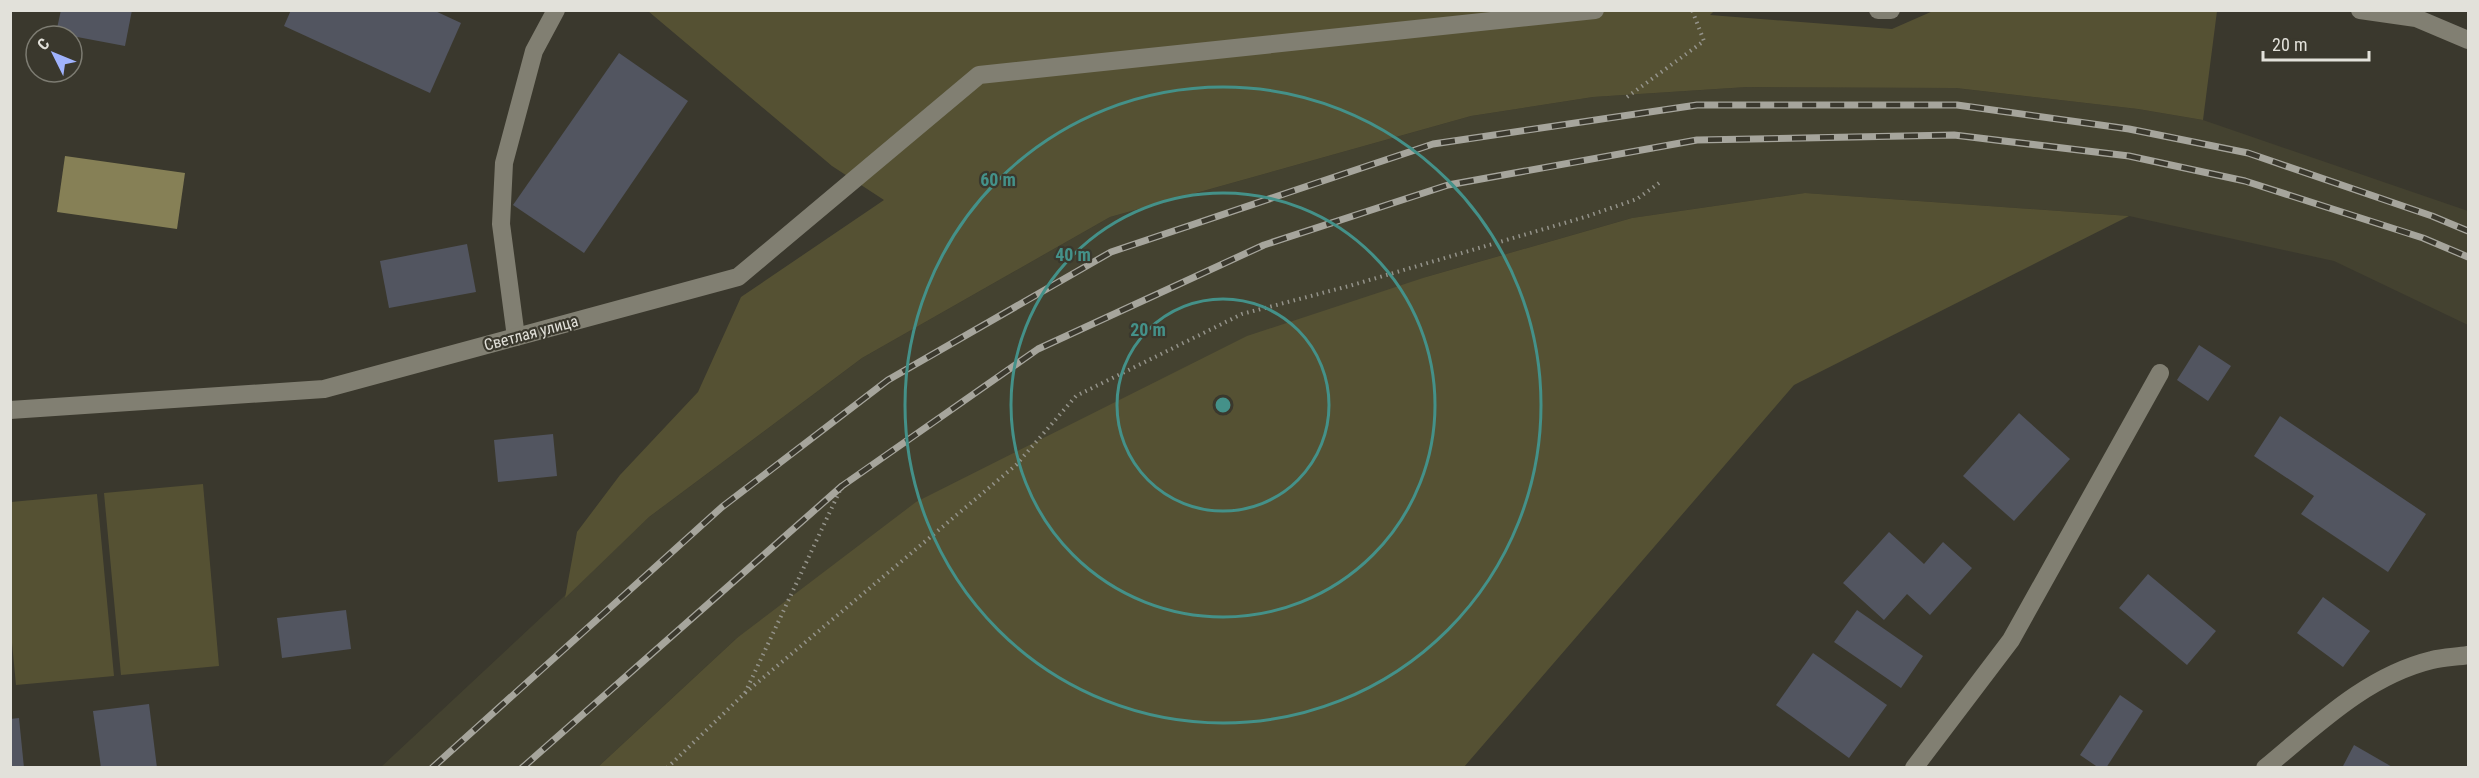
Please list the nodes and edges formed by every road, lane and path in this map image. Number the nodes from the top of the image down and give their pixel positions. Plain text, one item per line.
1 (556, 10) edge
2 (1595, 10) edge
3 (1692, 10) edge
4 (1878, 10) edge
5 (1891, 10) edge
6 (2360, 10) edge
7 (2469, 40) edge
8 (1627, 97) dead end
9 (1659, 183) dead end
10 (516, 337) junction
11 (2160, 373) dead end
12 (10, 410) edge
13 (842, 486) dead end
14 (2469, 655) edge
15 (745, 693) junction
16 (667, 768) edge
17 (1914, 768) edge
18 (2265, 768) edge

1 - 10 street
2 - 10 street, Светлая улица
3 - 8 path
4 - 5 street
6 - 7 street
9 - 15 path
10 - 12 street, Светлая улица
11 - 17 street
13 - 15 path
14 - 18 street
15 - 16 path

